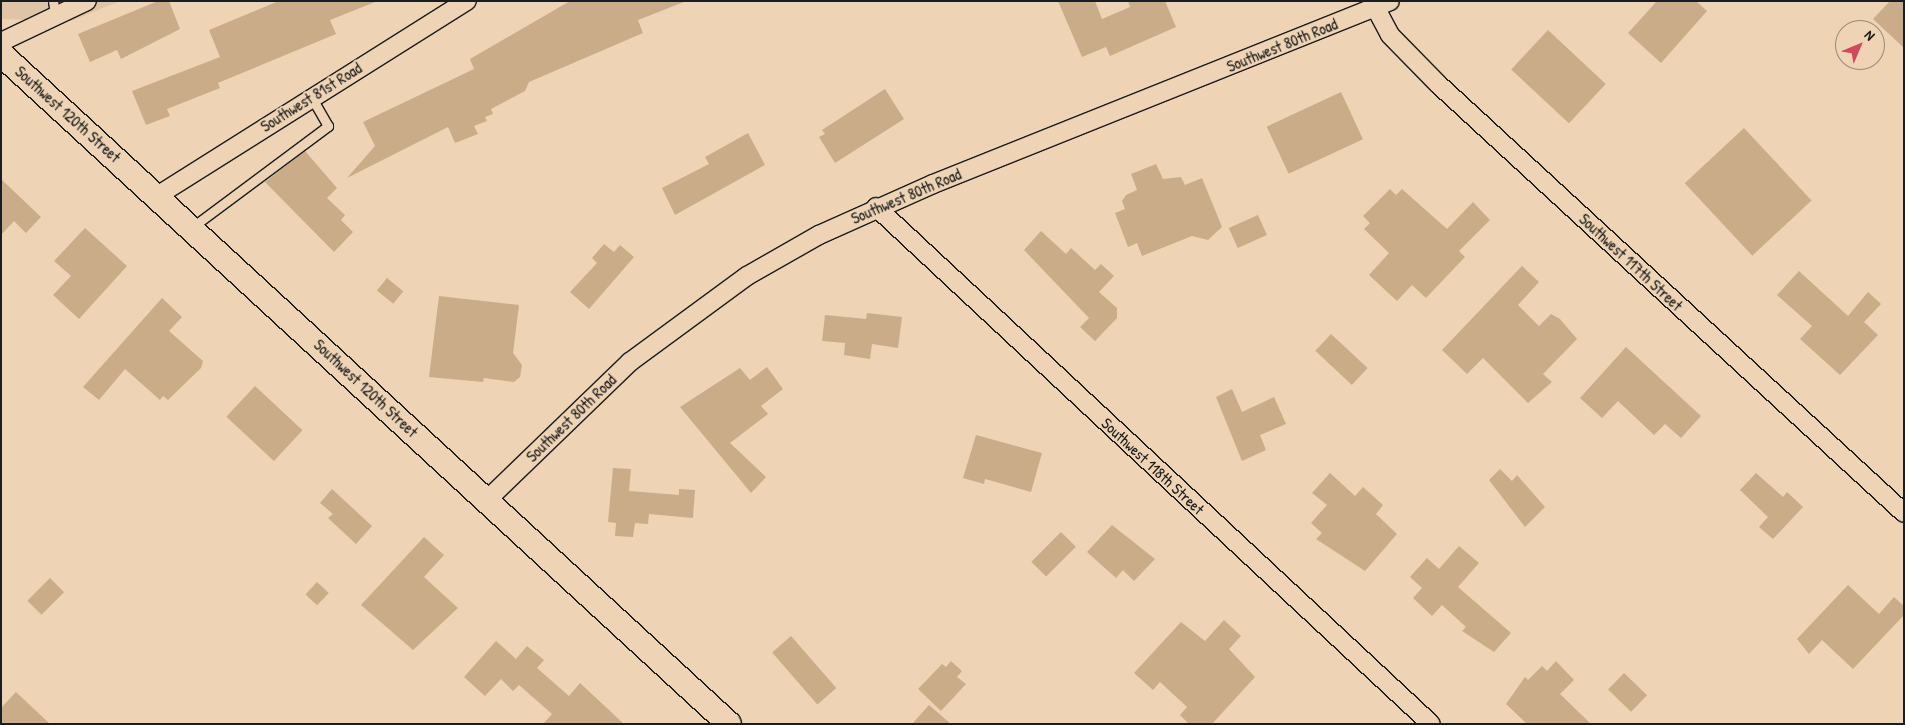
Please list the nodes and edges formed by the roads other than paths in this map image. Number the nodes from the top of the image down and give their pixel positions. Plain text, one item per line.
1 (88, 1) edge
2 (467, 1) edge
3 (1379, 3) edge
4 (54, 8) edge
5 (1, 42) edge
6 (1, 54) edge
7 (311, 97) junction
8 (157, 196) junction
9 (876, 207) junction
10 (191, 228) junction
11 (487, 500) junction
12 (1904, 513) edge
13 (723, 722) edge
14 (1431, 724) edge

1 - 4 street
2 - 7 street, Southwest 81st Road
3 - 9 street, Southwest 80th Road
3 - 12 street, Southwest 117th Street
4 - 5 street
6 - 8 street, Southwest 120th Street
7 - 8 street, Southwest 81st Road
7 - 10 lane
8 - 10 street, Southwest 120th Street
9 - 11 street, Southwest 80th Road
9 - 14 street, Southwest 118th Street
10 - 11 street, Southwest 120th Street
11 - 13 street, Southwest 120th Street

